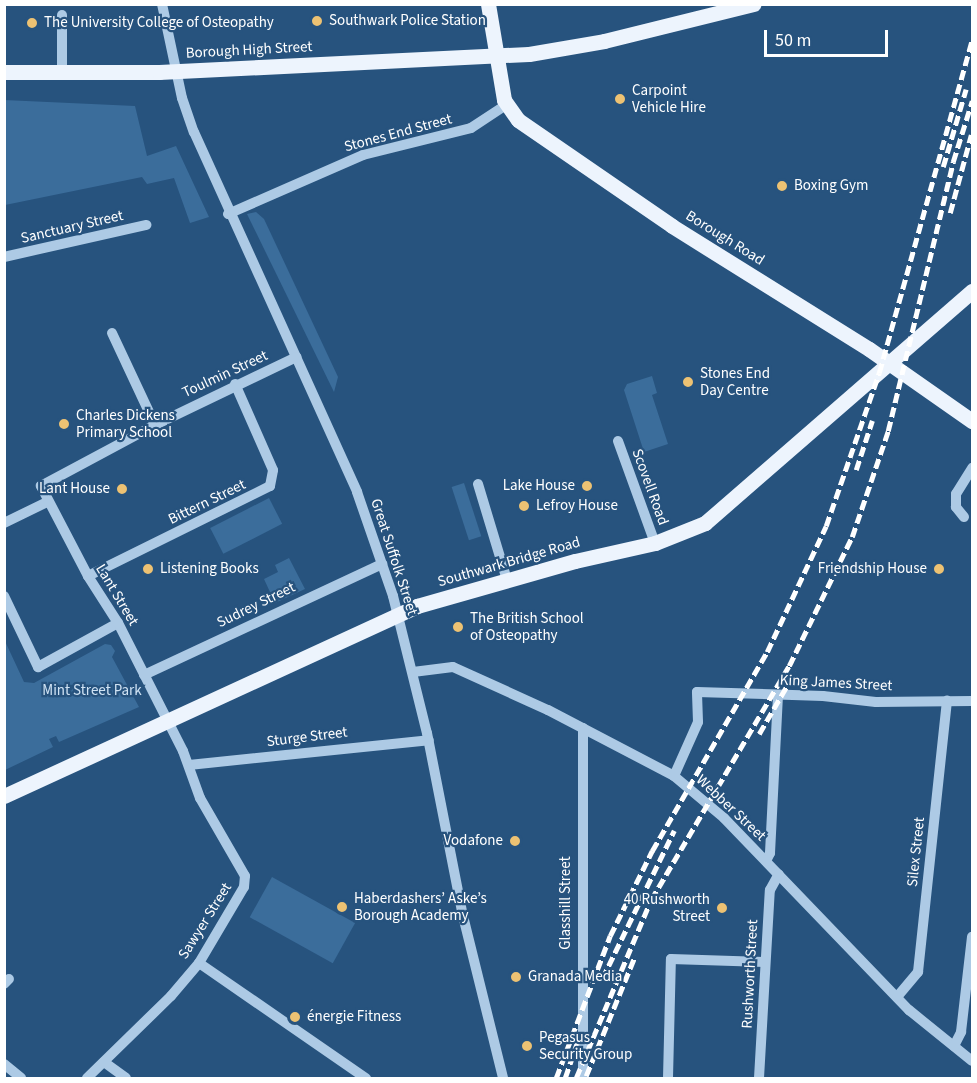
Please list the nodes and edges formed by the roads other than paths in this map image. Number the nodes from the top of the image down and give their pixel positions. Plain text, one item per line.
1 (162, 4) edge
2 (488, 4) edge
3 (754, 4) edge
4 (62, 15) dead end
5 (496, 56) junction
6 (176, 71) junction
7 (4, 72) edge
8 (62, 73) junction
9 (506, 105) junction
10 (228, 214) junction
11 (146, 225) dead end
12 (4, 257) edge
13 (972, 291) edge
14 (112, 333) dead end
15 (296, 357) junction
16 (890, 365) junction
17 (235, 384) junction
18 (972, 421) edge
19 (155, 424) junction
20 (618, 441) dead end
21 (972, 468) edge
22 (478, 484) dead end
23 (41, 486) joint
24 (46, 502) junction
25 (964, 517) dead end
26 (4, 524) edge
27 (656, 543) junction
28 (382, 564) junction
29 (88, 576) junction
30 (507, 580) junction
31 (4, 596) edge
32 (398, 614) junction
33 (118, 623) junction
34 (413, 672) junction
35 (144, 675) junction
36 (778, 695) junction
37 (947, 701) junction
38 (972, 701) edge
39 (167, 720) junction
40 (583, 728) junction
41 (429, 740) junction
42 (189, 765) junction
43 (674, 776) junction
44 (4, 796) edge
45 (766, 861) junction
46 (778, 874) junction
47 (972, 936) edge
48 (765, 962) junction
49 (199, 963) junction
50 (897, 997) junction
51 (954, 1046) junction
52 (972, 1061) edge
53 (104, 1062) junction
54 (4, 1064) edge
55 (21, 1078) edge
56 (87, 1078) edge
57 (126, 1078) edge
58 (366, 1078) edge
59 (503, 1078) edge
60 (583, 1078) edge
61 (668, 1078) edge
62 (759, 1078) edge

1 - 6 street, Great Suffolk Street
2 - 5 main road
3 - 5 main road, Borough High Street
4 - 8 street
5 - 6 main road, Borough High Street
5 - 9 main road
6 - 8 main road, Borough High Street
6 - 10 street, Great Suffolk Street
7 - 8 main road, Borough High Street
9 - 10 street, Stones End Street
9 - 16 main road, Borough Road
10 - 15 street, Great Suffolk Street
11 - 12 street, Sanctuary Street
13 - 16 main road, Southwark Bridge Road
14 - 19 street
15 - 17 street, Toulmin Street
15 - 28 street, Great Suffolk Street
16 - 18 main road, Borough Road
16 - 27 main road, Southwark Bridge Road
17 - 19 street, Toulmin Street
17 - 29 street, Bittern Street
19 - 23 street, Toulmin Street
20 - 27 street, Scovell Road
21 - 25 street
22 - 30 street
23 - 24 street, Lant Street
24 - 26 street
24 - 29 street, Lant Street
27 - 30 main road, Southwark Bridge Road
28 - 32 street, Great Suffolk Street
28 - 35 street, Sudrey Street
29 - 33 street, Lant Street
30 - 32 main road, Southwark Bridge Road
31 - 33 street
32 - 34 street, Great Suffolk Street
32 - 39 main road, Southwark Bridge Road
33 - 35 street, Lant Street
34 - 40 street, Webber Street
34 - 41 street, Great Suffolk Street
35 - 39 street, Lant Street
36 - 37 street, King James Street
36 - 43 street, King James Street
36 - 45 street
37 - 38 street, King James Street
37 - 50 street, Silex Street
39 - 42 street, Sawyer Street
39 - 44 main road, Southwark Bridge Road
40 - 43 street, Webber Street
40 - 60 street, Glasshill Street
41 - 42 street, Sturge Street
41 - 59 street, Great Suffolk Street
42 - 49 street, Sawyer Street
43 - 45 street, Webber Street
45 - 46 street, Webber Street
46 - 48 street, Rushworth Street
46 - 50 street, Webber Street
47 - 51 street
48 - 61 street
48 - 62 street, Rushworth Street
49 - 53 street, Sawyer Street
49 - 58 street
50 - 51 street, Webber Street
51 - 52 street, Webber Street
53 - 56 street, Sawyer Street
53 - 57 street
54 - 55 street

